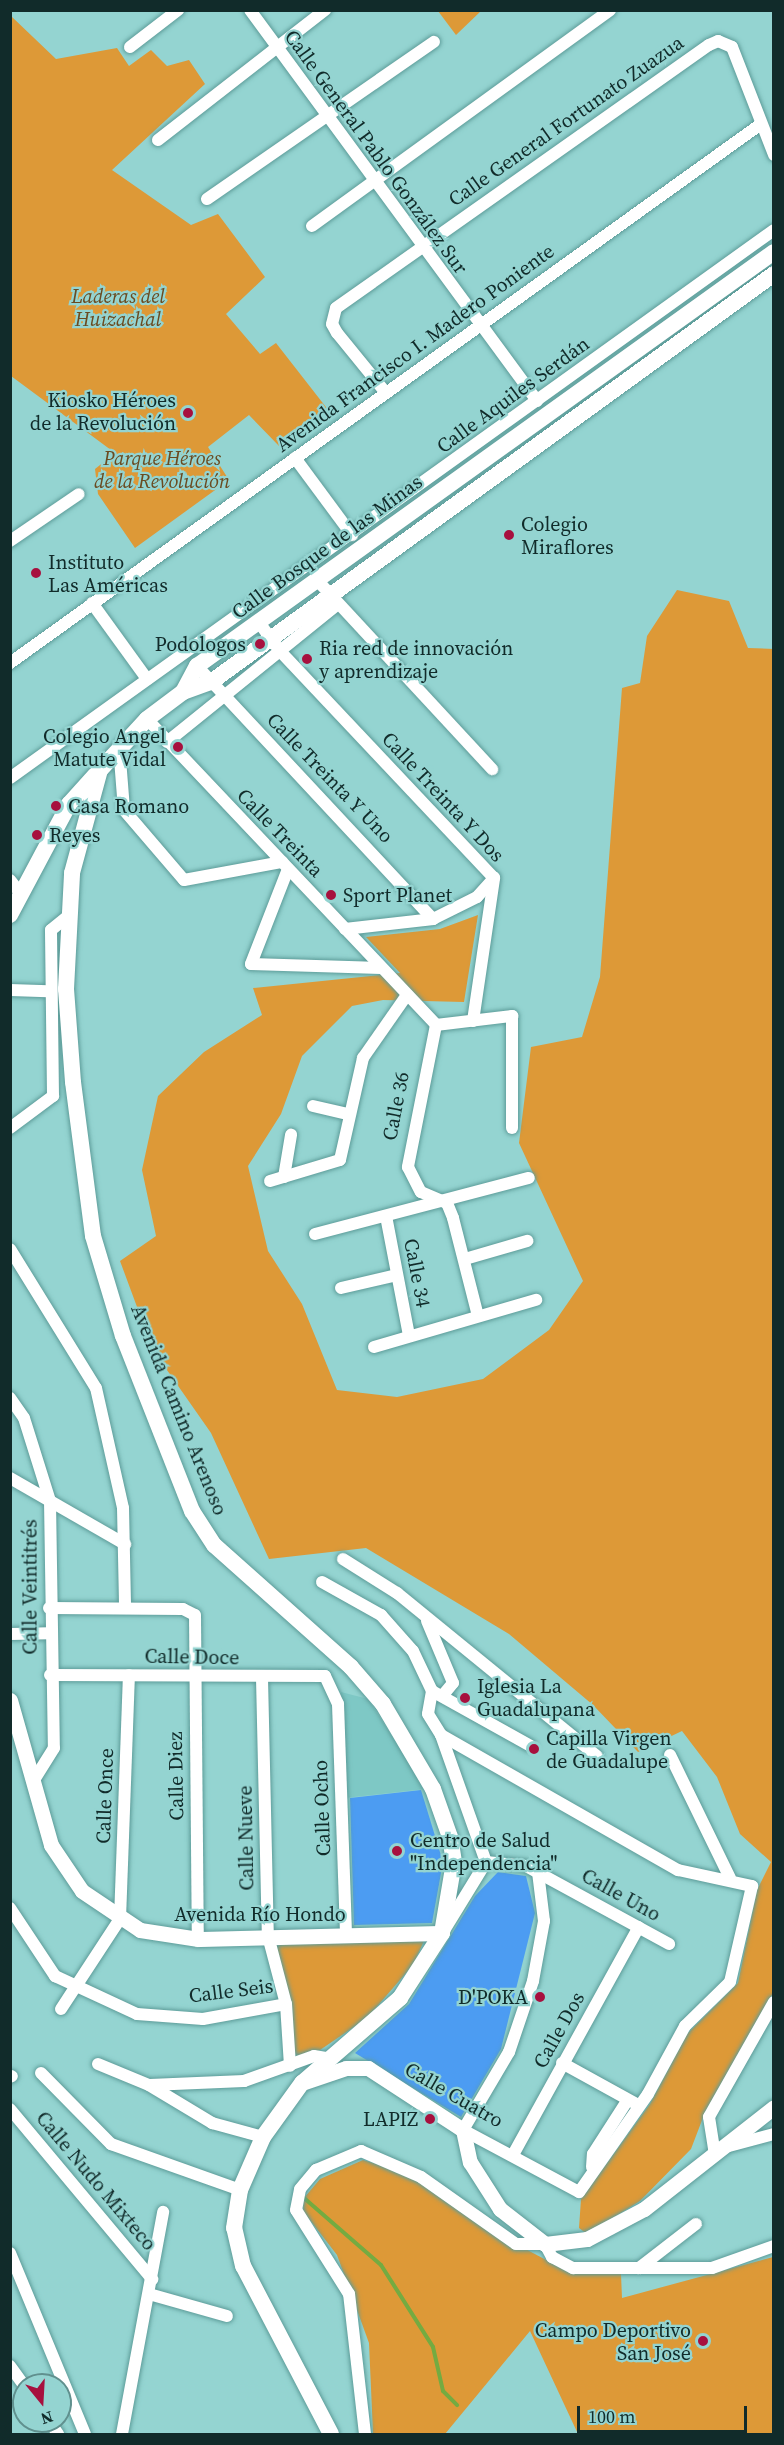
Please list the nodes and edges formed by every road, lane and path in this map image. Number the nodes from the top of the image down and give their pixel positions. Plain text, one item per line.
1 (178, 10) edge
2 (250, 10) edge
3 (325, 10) edge
4 (610, 10) edge
5 (434, 42) dead end
6 (276, 46) junction
7 (130, 47) dead end
8 (325, 115) junction
9 (761, 124) junction
10 (158, 140) dead end
11 (774, 155) edge
12 (371, 180) junction
13 (207, 199) dead end
14 (312, 226) dead end
15 (774, 230) edge
16 (421, 246) junction
17 (774, 252) edge
18 (774, 274) edge
19 (478, 326) junction
20 (386, 393) junction
21 (537, 401) junction
22 (295, 458) junction
23 (79, 494) dead end
24 (352, 536) junction
25 (10, 541) edge
26 (317, 580) junction
27 (333, 599) junction
28 (92, 603) junction
29 (258, 621) junction
30 (274, 644) junction
31 (10, 663) edge
32 (197, 666) junction
33 (147, 679) junction
34 (211, 682) junction
35 (183, 692) junction
36 (224, 695) junction
37 (147, 719) junction
38 (167, 742) junction
39 (119, 745) junction
40 (492, 769) dead end
41 (100, 770) junction
42 (10, 778) edge
43 (285, 866) junction
44 (494, 878) junction
45 (16, 887) edge
46 (10, 915) edge
47 (67, 917) junction
48 (433, 920) junction
49 (345, 929) junction
50 (381, 968) junction
51 (10, 990) edge
52 (48, 991) junction
53 (407, 994) junction
54 (473, 1021) junction
55 (436, 1025) junction
56 (313, 1106) dead end
57 (348, 1114) junction
58 (10, 1128) edge
59 (512, 1128) dead end
60 (291, 1135) dead end
61 (284, 1177) junction
62 (529, 1178) dead end
63 (270, 1181) dead end
64 (447, 1203) junction
65 (386, 1216) junction
66 (315, 1234) dead end
67 (527, 1240) dead end
68 (10, 1250) edge
69 (465, 1259) junction
70 (397, 1275) junction
71 (341, 1288) dead end
72 (536, 1300) dead end
73 (478, 1316) junction
74 (409, 1336) junction
75 (374, 1347) dead end
76 (10, 1398) edge
77 (10, 1478) edge
78 (50, 1501) junction
79 (125, 1544) junction
80 (343, 1560) dead end
81 (322, 1582) dead end
82 (125, 1607) junction
83 (49, 1608) junction
84 (427, 1622) junction
85 (49, 1633) junction
86 (10, 1634) edge
87 (50, 1675) junction
88 (129, 1675) junction
89 (194, 1676) junction
90 (262, 1678) junction
91 (330, 1682) joint
92 (437, 1694) junction
93 (10, 1700) edge
94 (441, 1736) junction
95 (531, 1746) dead end
96 (597, 1755) dead end
97 (670, 1755) dead end
98 (35, 1778) junction
99 (486, 1862) junction
100 (538, 1872) junction
101 (730, 1878) junction
102 (10, 1908) edge
103 (120, 1919) junction
104 (639, 1927) junction
105 (442, 1933) junction
106 (346, 1934) junction
107 (268, 1936) junction
108 (198, 1939) junction
109 (669, 1944) dead end
110 (75, 1987) junction
111 (774, 2002) edge
112 (286, 2004) junction
113 (61, 2009) dead end
114 (326, 2058) junction
115 (562, 2063) junction
116 (98, 2064) dead end
117 (290, 2066) junction
118 (41, 2073) dead end
119 (302, 2083) junction
120 (149, 2085) junction
121 (632, 2103) junction
122 (774, 2107) edge
123 (10, 2109) edge
124 (463, 2130) junction
125 (774, 2134) edge
126 (264, 2137) junction
127 (714, 2150) junction
128 (514, 2153) junction
129 (240, 2190) junction
130 (164, 2212) dead end
131 (696, 2224) dead end
132 (545, 2244) junction
133 (774, 2246) edge
134 (10, 2253) edge
135 (639, 2268) junction
136 (152, 2279) junction
137 (149, 2294) junction
138 (227, 2316) dead end
139 (85, 2434) edge
140 (122, 2434) edge
141 (331, 2434) edge
142 (365, 2434) edge

1 - 7 street
2 - 6 street, Calle General Pablo González Sur
3 - 6 street
4 - 12 street
5 - 8 street
6 - 8 street, Calle General Pablo González Sur
6 - 10 street
8 - 12 street, Calle General Pablo González Sur
8 - 13 street
9 - 11 street
9 - 16 street, Calle General Fortunato Zuazua
9 - 19 street, Avenida Francisco I. Madero Poniente
12 - 14 street
12 - 16 street, Calle General Pablo González Sur
15 - 21 street, Calle Aquiles Serdán
16 - 19 street, Calle General Pablo González Sur
16 - 20 street, Calle General Fortunato Zuazua
17 - 26 main road, Calle Bosque de las Minas
18 - 27 main road, Calle Bosque de las Minas
19 - 20 street, Avenida Francisco I. Madero Poniente
19 - 21 street, Calle General Pablo González Sur
20 - 22 street, Avenida Francisco I. Madero Poniente
21 - 24 street, Calle Aquiles Serdán
22 - 24 street
22 - 28 street, Avenida Francisco I. Madero Poniente
23 - 25 street
24 - 33 street, Calle Aquiles Serdán
26 - 27 street
26 - 29 main road, Calle Bosque de las Minas
27 - 30 main road, Calle Bosque de las Minas
27 - 40 street
28 - 31 street, Avenida Francisco I. Madero Poniente
28 - 33 street
29 - 30 street, Calle Treinta Y Dos
29 - 32 main road, Calle Bosque de las Minas
30 - 34 main road, Calle Bosque de las Minas
30 - 36 street
30 - 44 street, Calle Treinta Y Dos
32 - 34 street, Calle Treinta Y Uno
32 - 35 main road, Calle Bosque de las Minas
33 - 42 street, Calle Aquiles Serdán
34 - 35 main road, Calle Bosque de las Minas
34 - 36 street, Calle Treinta Y Uno
35 - 37 main road, Avenida Camino Arenoso
36 - 38 street
36 - 48 street, Calle Treinta Y Uno
37 - 38 street, Calle Treinta
37 - 39 main road, Avenida Camino Arenoso
38 - 43 street, Calle Treinta
39 - 41 main road, Avenida Camino Arenoso
39 - 43 street
41 - 45 main road
41 - 47 main road, Avenida Camino Arenoso
43 - 49 street, Calle Treinta
43 - 50 street
44 - 48 street, Calle Treinta Y Dos
44 - 54 street
45 - 46 main road
47 - 52 street
47 - 105 main road, Avenida Camino Arenoso
48 - 49 street, Calle Treinta Y Dos
49 - 50 street, Calle Treinta
50 - 53 street, Calle Treinta
51 - 52 street
52 - 58 street
53 - 55 street, Calle Treinta
53 - 57 street
54 - 55 street
54 - 59 street
55 - 64 street, Calle 36
56 - 57 street
57 - 61 street
60 - 61 street
61 - 63 street
62 - 64 street
64 - 65 street
64 - 69 street
65 - 66 street
65 - 70 street, Calle 34
67 - 69 street
68 - 79 street
69 - 73 street
70 - 71 street
70 - 74 street, Calle 34
72 - 73 street
73 - 74 street
74 - 75 street
76 - 78 street, Calle Veintitrés
77 - 78 street
78 - 79 street
78 - 83 street, Calle Veintitrés
79 - 82 street
80 - 84 street
81 - 92 street
82 - 83 street
82 - 89 street, Calle Diez
83 - 85 street, Calle Veintitrés
84 - 92 street
84 - 96 street
85 - 86 street
85 - 87 street, Calle Veintitrés
87 - 88 street, Calle Doce
87 - 98 street, Calle Veintitrés
88 - 89 street, Calle Doce
88 - 103 street, Calle Once
89 - 90 street, Calle Doce
89 - 108 street, Calle Diez
90 - 91 street, Calle Doce
90 - 107 street, Calle Nueve
91 - 106 street, Calle Ocho
92 - 94 street
92 - 95 street
93 - 98 street, Avenida Río Hondo
94 - 99 street
94 - 101 street
97 - 101 street
98 - 103 street, Avenida Río Hondo
99 - 100 street, Calle Uno
99 - 105 street
100 - 104 street, Calle Uno
100 - 124 street
101 - 121 street
102 - 110 street, Calle Seis
103 - 108 street, Avenida Río Hondo
103 - 110 street
104 - 109 street, Calle Uno
104 - 115 street, Calle Dos
105 - 106 street, Avenida Río Hondo
105 - 114 main road, Avenida Camino Arenoso
106 - 107 street, Avenida Río Hondo
107 - 108 street, Avenida Río Hondo
107 - 112 street, Calle Nueve
110 - 112 street, Calle Seis
110 - 113 street
111 - 127 street
112 - 117 street, Calle Nueve
114 - 117 street
114 - 119 main road, Avenida Camino Arenoso
115 - 121 street
115 - 128 street, Calle Dos
116 - 120 street
117 - 120 street
118 - 129 street
119 - 124 street, Calle Cuatro
119 - 126 main road, Avenida Camino Arenoso
120 - 126 street
121 - 128 street, Calle Cuatro
122 - 127 street
123 - 136 street, Calle Nudo Mixteco
124 - 128 street, Calle Cuatro
124 - 132 street
125 - 127 street
126 - 129 main road, Avenida Camino Arenoso
127 - 132 street
129 - 141 main road, Avenida Camino Arenoso
130 - 136 street
131 - 135 street
132 - 135 street
132 - 142 street
133 - 135 street
134 - 139 street
136 - 137 street
137 - 138 street
137 - 140 street

